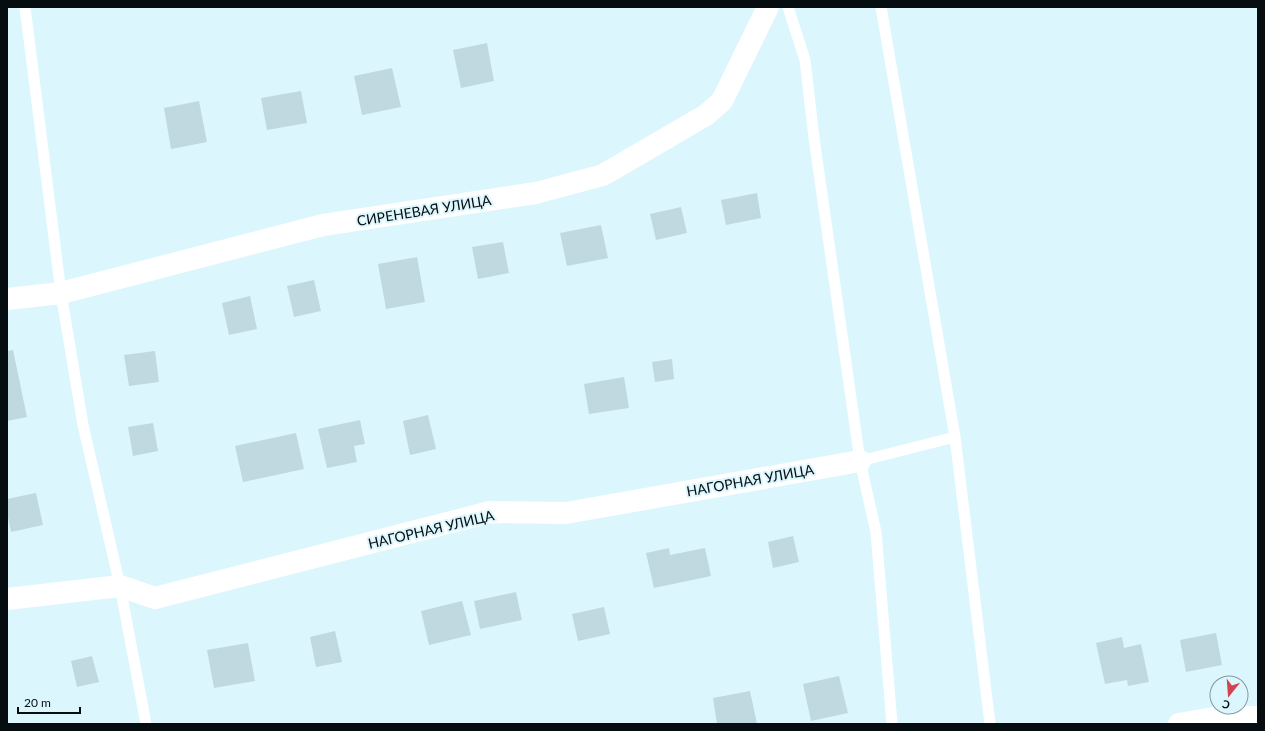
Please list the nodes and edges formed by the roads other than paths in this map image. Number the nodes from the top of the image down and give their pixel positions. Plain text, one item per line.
1 (25, 7) edge
2 (768, 7) edge
3 (788, 7) edge
4 (881, 7) edge
5 (62, 293) junction
6 (7, 299) edge
7 (955, 437) junction
8 (860, 461) junction
9 (120, 586) junction
10 (7, 599) edge
11 (1258, 717) edge
12 (146, 724) edge
13 (892, 724) edge
14 (990, 724) edge
15 (1179, 724) edge

1 - 5 lane
2 - 5 street, СИРЕНЕВАЯ УЛИЦА
3 - 8 lane
4 - 7 lane
5 - 6 street, СИРЕНЕВАЯ УЛИЦА
5 - 9 lane
7 - 8 lane
7 - 14 lane
8 - 9 street, НАГОРНАЯ УЛИЦА
8 - 13 lane
9 - 10 street, НАГОРНАЯ УЛИЦА
9 - 12 lane
11 - 15 street

